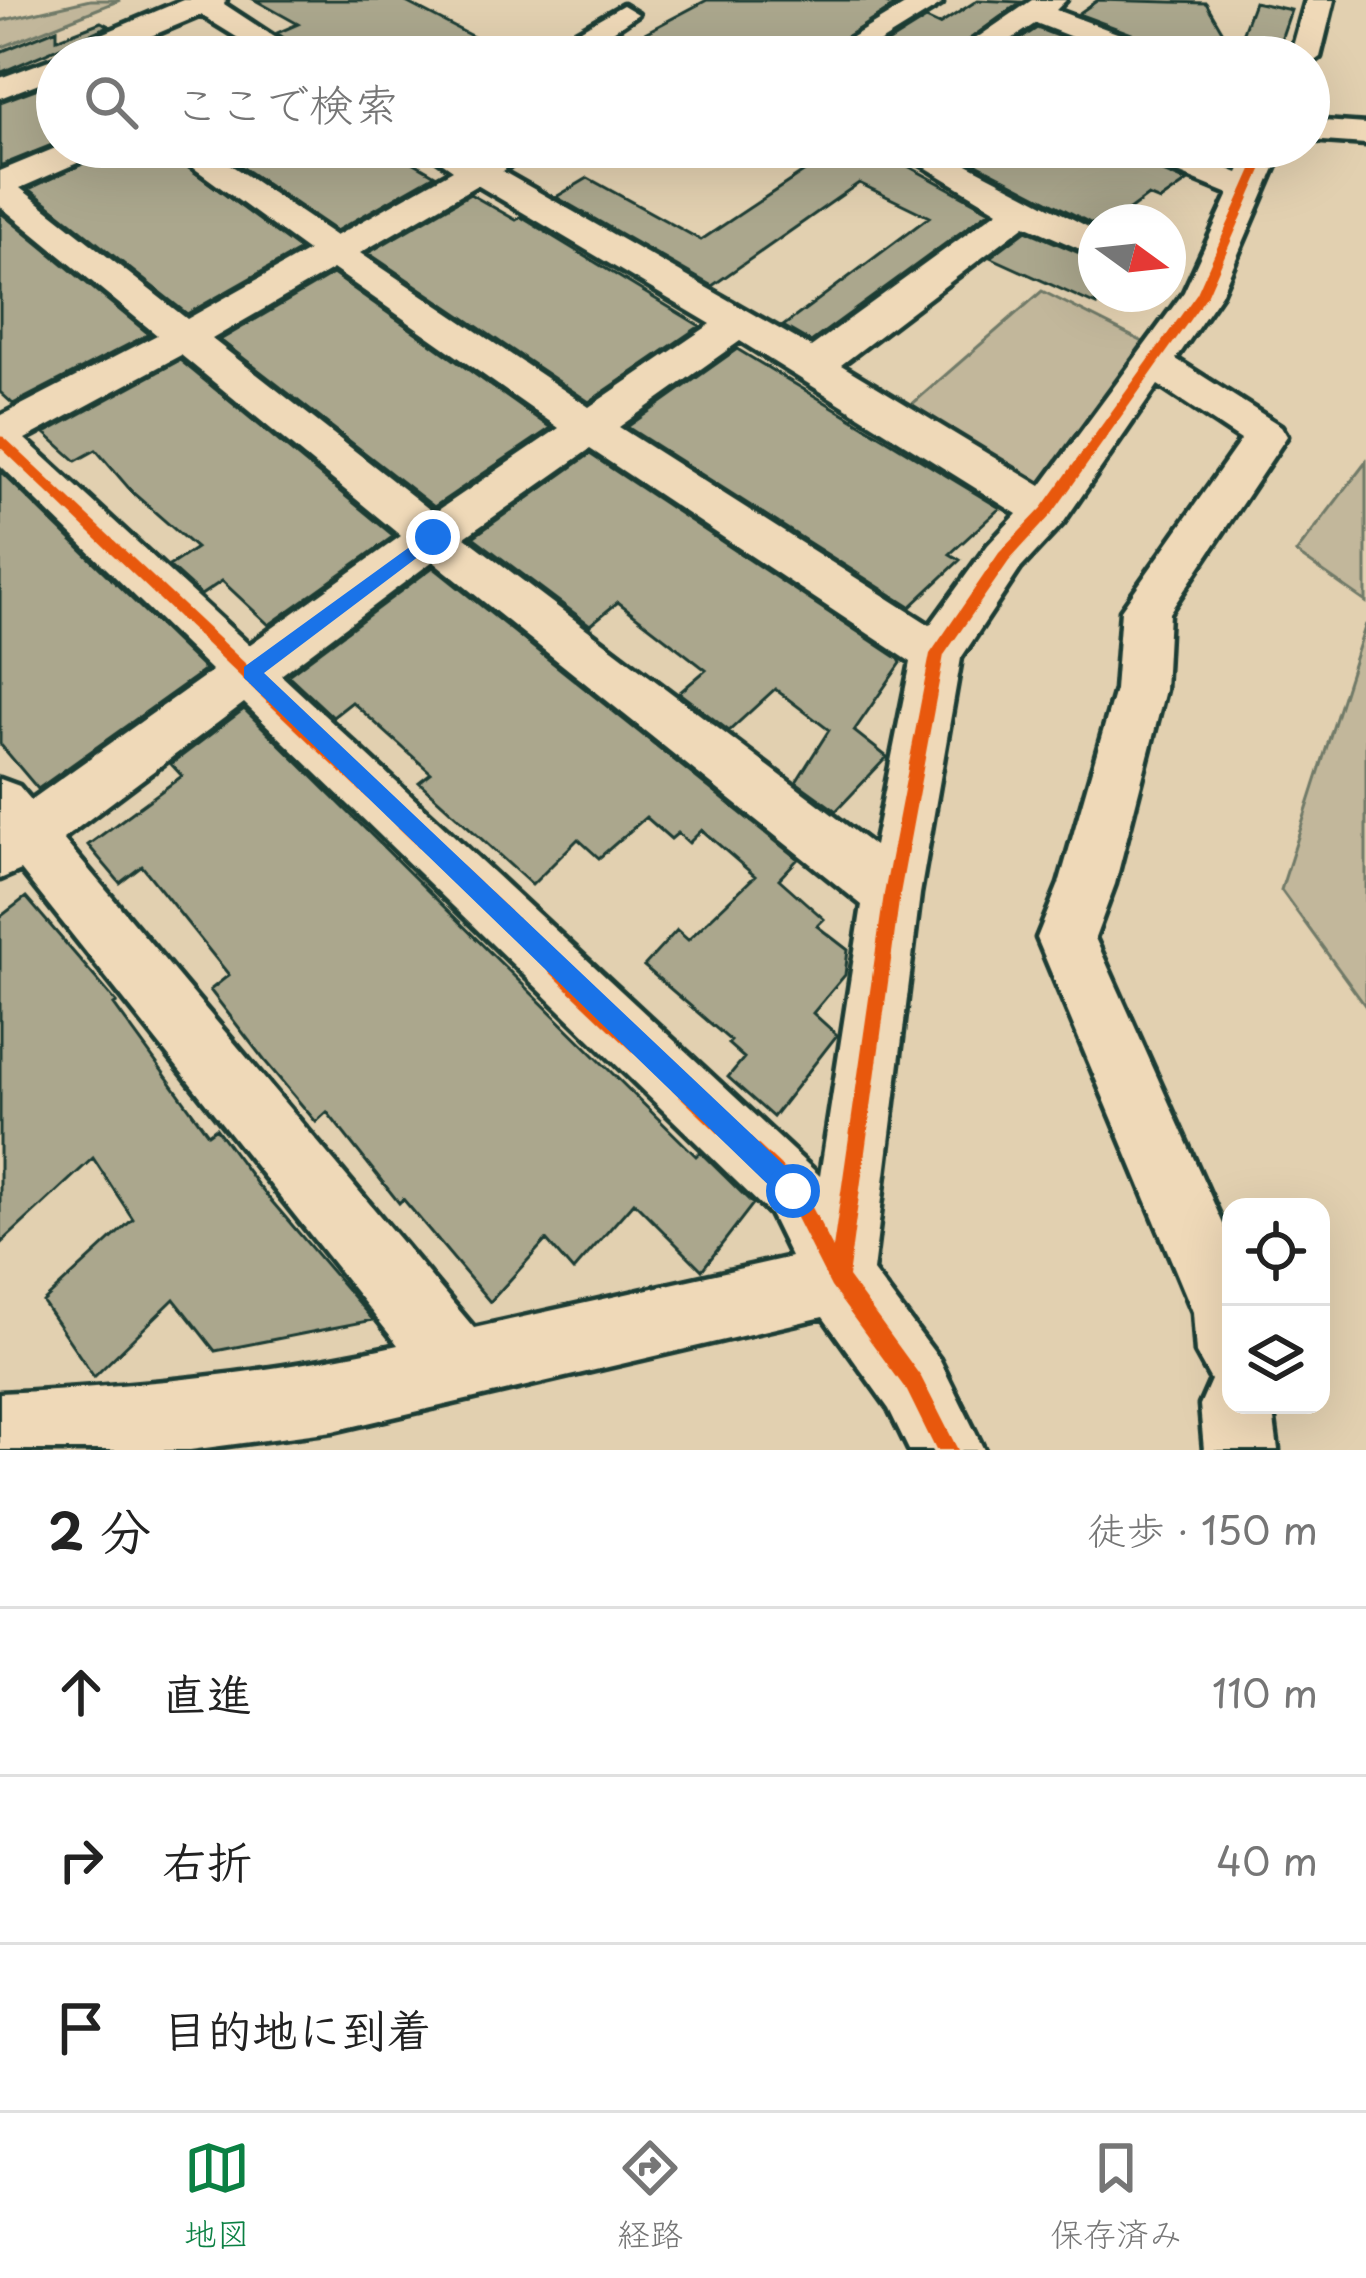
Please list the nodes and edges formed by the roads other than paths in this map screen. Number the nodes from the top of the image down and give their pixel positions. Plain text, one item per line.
1 (1320, 0) edge
2 (204, 1) edge
3 (927, 4) dead end
4 (1043, 6) edge
5 (623, 14) dead end
6 (124, 36) edge
7 (258, 36) edge
8 (584, 36) edge
9 (871, 36) edge
10 (997, 36) edge
11 (1106, 36) edge
12 (1311, 36) edge
13 (36, 73) edge
14 (0, 88) edge
15 (1330, 131) edge
16 (1366, 134) edge
17 (40, 168) edge
18 (213, 168) edge
19 (472, 168) edge
20 (482, 168) edge
21 (947, 168) edge
22 (1195, 168) edge
23 (1256, 168) edge
24 (477, 171) junction
25 (0, 186) edge
26 (1246, 189) junction
27 (1022, 210) junction
28 (1078, 236) edge
29 (335, 251) junction
30 (1186, 284) edge
31 (1174, 312) edge
32 (739, 323) junction
33 (185, 337) junction
34 (1153, 363) junction
35 (813, 366) junction
36 (589, 428) junction
37 (0, 437) edge
38 (1047, 511) junction
39 (433, 537) junction
40 (937, 654) junction
41 (250, 673) junction
42 (9, 830) edge
43 (892, 894) junction
44 (838, 1280) junction
45 (1224, 1306) edge
46 (460, 1366) junction
47 (1237, 1414) edge
48 (1, 1428) edge
49 (947, 1450) edge
50 (1241, 1450) edge

1 - 12 street
2 - 6 street
2 - 7 street
3 - 9 street
4 - 10 street
4 - 11 street
5 - 8 street
13 - 14 street
15 - 16 street
17 - 25 street
18 - 29 street
19 - 24 street
20 - 24 street
21 - 27 street
22 - 26 street
23 - 26 street
24 - 29 street
24 - 32 street
25 - 33 street
26 - 30 street
27 - 28 street
27 - 35 street
29 - 33 street
29 - 36 street
31 - 34 street
32 - 35 street
32 - 36 street
33 - 37 street
33 - 39 street
34 - 38 street
34 - 45 street
35 - 38 street
36 - 39 street
36 - 40 street
37 - 41 street
38 - 40 street
39 - 41 street
39 - 43 street
40 - 43 street
41 - 42 street
41 - 44 street
42 - 46 street
43 - 44 street
44 - 46 street
44 - 49 street
46 - 48 street
47 - 50 street

